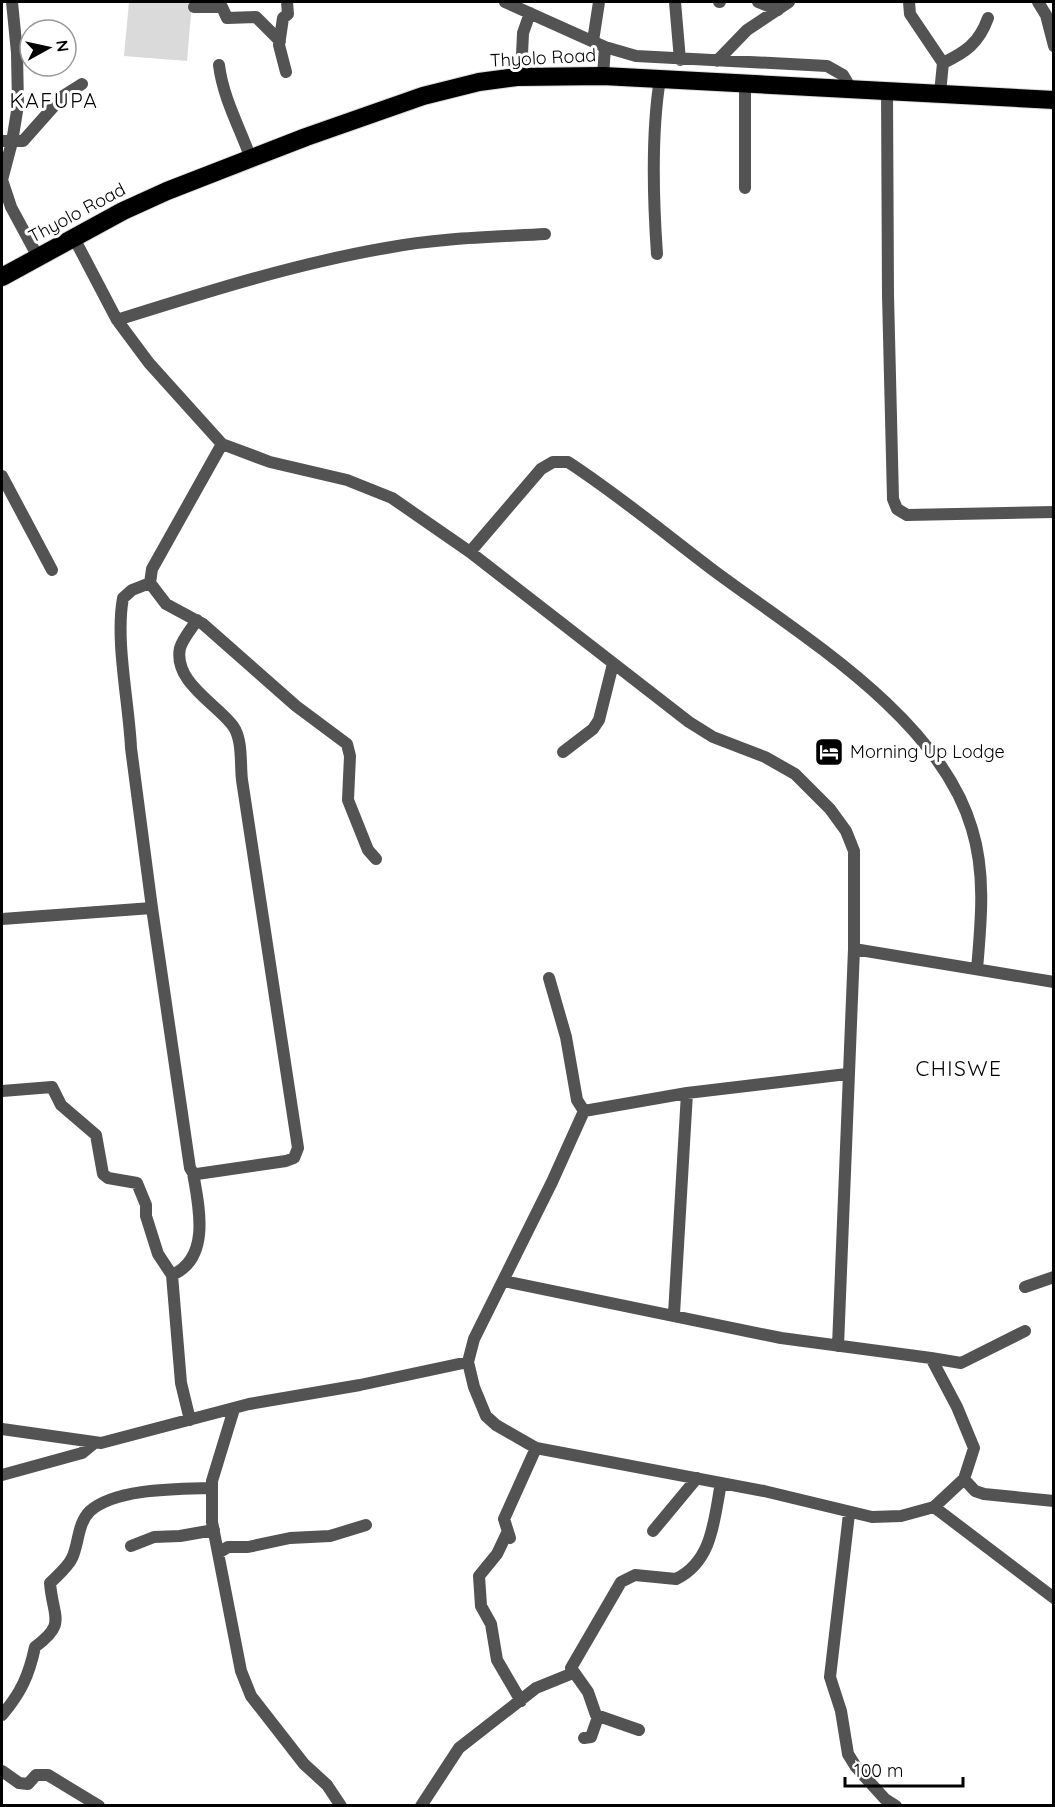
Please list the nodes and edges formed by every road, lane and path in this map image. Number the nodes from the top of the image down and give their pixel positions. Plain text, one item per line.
1 (12, 2) edge
2 (287, 2) edge
3 (505, 2) edge
4 (599, 2) edge
5 (675, 2) edge
6 (758, 2) edge
7 (789, 2) edge
8 (909, 2) edge
9 (1038, 2) edge
10 (194, 7) dead end
11 (778, 10) junction
12 (530, 13) junction
13 (988, 18) dead end
14 (280, 41) junction
15 (594, 41) junction
16 (1053, 46) edge
17 (605, 47) junction
18 (680, 60) junction
19 (717, 61) junction
20 (943, 63) junction
21 (219, 65) dead end
22 (285, 72) dead end
23 (603, 76) junction
24 (521, 77) junction
25 (660, 79) junction
26 (745, 83) junction
27 (82, 84) dead end
28 (850, 87) junction
29 (887, 90) junction
30 (940, 93) junction
31 (1053, 100) edge
32 (7, 142) edge
33 (251, 159) junction
34 (2, 180) edge
35 (745, 188) dead end
36 (545, 234) dead end
37 (75, 238) junction
38 (657, 254) dead end
39 (38, 257) junction
40 (2, 277) edge
41 (117, 320) junction
42 (222, 444) junction
43 (2, 476) edge
44 (1053, 512) edge
45 (470, 552) junction
46 (52, 570) dead end
47 (150, 583) junction
48 (197, 620) junction
49 (613, 664) junction
50 (563, 752) dead end
51 (376, 859) dead end
52 (152, 908) junction
53 (2, 919) edge
54 (854, 949) junction
55 (977, 969) junction
56 (549, 978) dead end
57 (1053, 982) edge
58 (847, 1074) junction
59 (2, 1091) edge
60 (687, 1093) junction
61 (584, 1111) junction
62 (193, 1173) junction
63 (171, 1275) junction
64 (1053, 1277) edge
65 (504, 1281) junction
66 (1025, 1287) dead end
67 (674, 1314) junction
68 (1025, 1331) dead end
69 (838, 1346) junction
70 (931, 1358) junction
71 (468, 1362) junction
72 (234, 1409) junction
73 (190, 1420) junction
74 (2, 1429) edge
75 (93, 1444) junction
76 (536, 1448) junction
77 (2, 1475) edge
78 (697, 1478) junction
79 (964, 1479) junction
80 (721, 1483) junction
81 (212, 1488) junction
82 (1053, 1501) edge
83 (934, 1507) junction
84 (849, 1514) junction
85 (366, 1524) dead end
86 (214, 1530) junction
87 (653, 1531) dead end
88 (131, 1546) dead end
89 (218, 1553) junction
90 (1053, 1598) edge
91 (573, 1673) junction
92 (521, 1701) junction
93 (2, 1715) edge
94 (598, 1717) junction
95 (639, 1730) dead end
96 (584, 1738) dead end
97 (2, 1771) edge
98 (99, 1806) edge
99 (341, 1806) edge
100 (421, 1806) edge
101 (896, 1806) edge

1 - 32 street
2 - 14 street
3 - 12 street
4 - 15 street
5 - 18 street
6 - 11 street
7 - 11 street
8 - 20 street
9 - 16 street
10 - 14 street
11 - 19 street
12 - 15 street
12 - 24 street
13 - 20 street
14 - 22 street
15 - 17 street
17 - 18 street
17 - 23 street
18 - 19 street
19 - 28 street
20 - 30 street
21 - 33 street
23 - 24 highway, Thyolo Road
23 - 25 highway, Thyolo Road
24 - 33 highway, Thyolo Road
25 - 26 highway, Thyolo Road
25 - 38 street
26 - 28 highway, Thyolo Road
26 - 35 street
27 - 32 street
28 - 29 highway, Thyolo Road
29 - 30 highway, Thyolo Road
29 - 44 street
30 - 31 highway, Thyolo Road
32 - 34 street
33 - 37 highway, Thyolo Road
34 - 39 street
36 - 41 street
37 - 39 highway, Thyolo Road
37 - 41 street
39 - 40 highway, Thyolo Road
41 - 42 street
42 - 45 street
42 - 47 street
43 - 46 street
45 - 49 street
45 - 55 street
47 - 48 street
47 - 52 street
48 - 51 street
48 - 62 street
49 - 50 street
49 - 54 street
52 - 53 street
52 - 62 street
54 - 55 street
54 - 58 street
55 - 57 street
56 - 61 street
58 - 60 street
58 - 69 street
59 - 63 street
60 - 61 street
60 - 67 street
61 - 65 street
62 - 63 street
63 - 73 street
64 - 66 street
65 - 67 street
65 - 71 street
67 - 69 street
68 - 70 street
69 - 70 street
70 - 79 street
71 - 72 street
71 - 76 street
72 - 73 street
72 - 81 street
73 - 75 street
74 - 75 street
75 - 77 street
76 - 78 street
76 - 92 street
78 - 80 street
78 - 87 street
79 - 82 street
79 - 83 street
80 - 84 street
80 - 91 street
81 - 86 street
81 - 93 street
83 - 84 street
83 - 90 street
84 - 101 street
85 - 89 street
86 - 88 street
86 - 89 street
89 - 99 street
91 - 92 street
91 - 94 street
92 - 100 street
94 - 95 street
94 - 96 street
97 - 98 street

